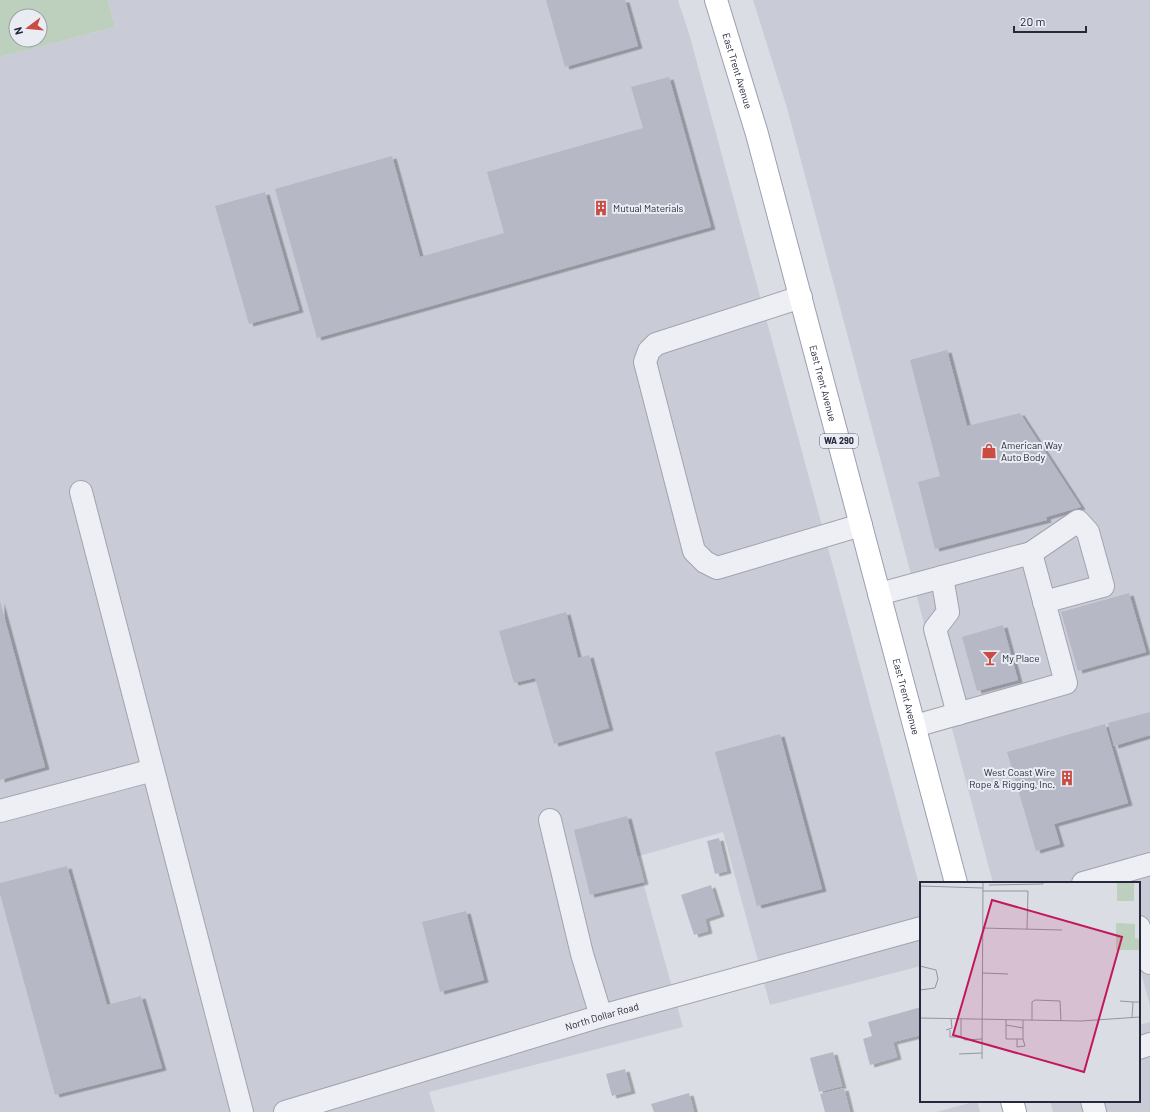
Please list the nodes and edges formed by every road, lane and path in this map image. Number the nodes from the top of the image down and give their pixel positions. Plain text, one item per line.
1 (716, 0) edge
2 (800, 297) junction
3 (80, 492) dead end
4 (861, 525) junction
5 (1031, 553) junction
6 (942, 577) junction
7 (879, 594) junction
8 (1044, 602) junction
9 (958, 714) junction
10 (915, 726) junction
11 (153, 770) junction
12 (0, 811) edge
13 (550, 820) dead end
14 (1150, 864) edge
15 (1124, 878) edge
16 (956, 882) edge
17 (1091, 882) edge
18 (920, 928) edge
19 (1140, 930) edge
20 (1150, 963) edge
21 (601, 1016) junction
22 (1150, 1044) edge
23 (1140, 1048) edge
24 (1012, 1102) edge
25 (1092, 1102) edge
26 (242, 1112) edge
27 (285, 1112) edge
28 (1015, 1112) edge
29 (1095, 1112) edge

1 - 2 main road, East Trent Avenue / WA 290
2 - 4 main road, East Trent Avenue / WA 290
2 - 4 street
3 - 11 street
4 - 7 main road, East Trent Avenue / WA 290
5 - 6 street
5 - 8 street
5 - 8 street
6 - 7 street
6 - 9 street
7 - 10 main road, East Trent Avenue / WA 290
8 - 9 street
9 - 10 street
10 - 16 main road, East Trent Avenue / WA 290
11 - 12 street
11 - 26 street
13 - 21 street
14 - 15 street
15 - 17 street
18 - 21 street, North Dollar Road
19 - 20 street
21 - 27 street, North Dollar Road
22 - 23 street
24 - 28 main road
25 - 29 street

